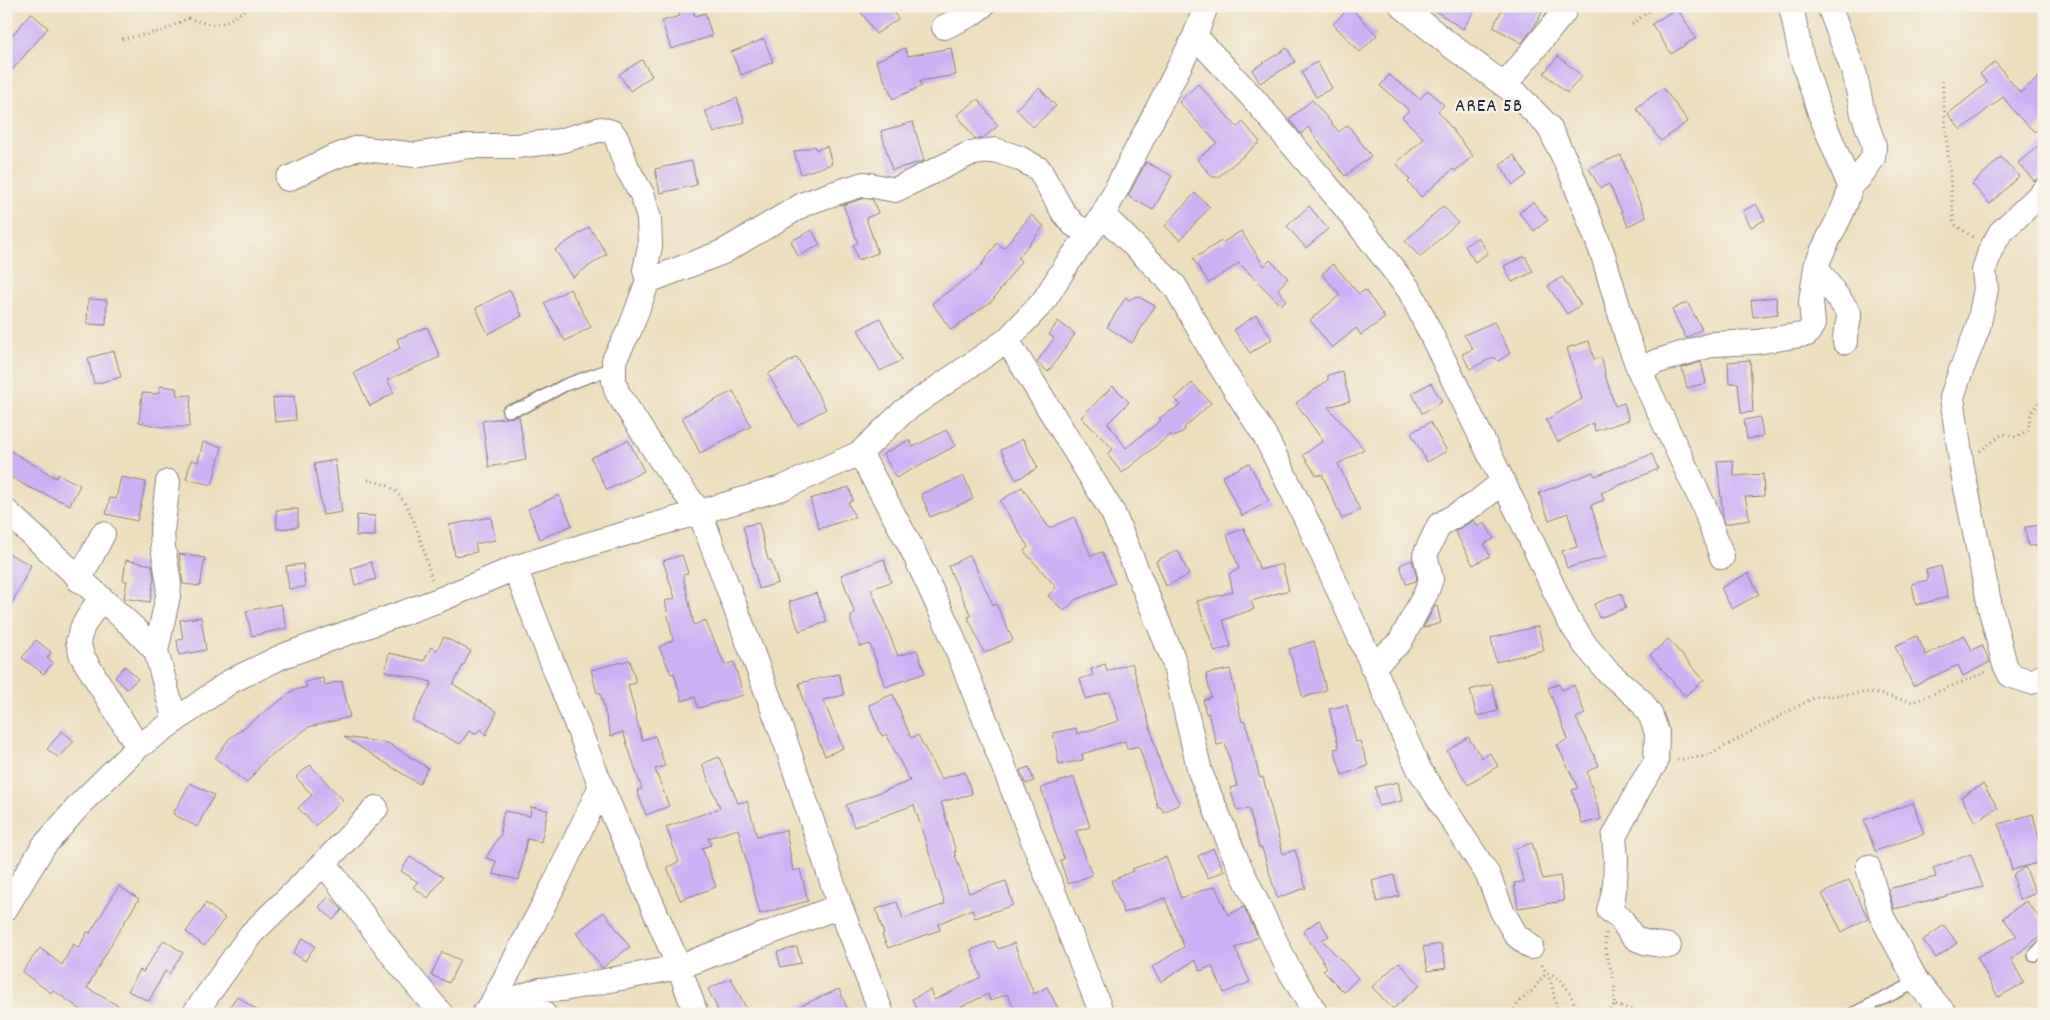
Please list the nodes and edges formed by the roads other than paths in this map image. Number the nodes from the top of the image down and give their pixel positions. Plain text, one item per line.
1 (982, 6) edge
2 (1206, 6) edge
3 (1402, 6) edge
4 (1564, 6) edge
5 (1791, 6) edge
6 (1828, 6) edge
7 (944, 26) dead end
8 (1195, 36) junction
9 (1505, 86) junction
10 (288, 178) dead end
11 (1850, 186) junction
12 (2044, 191) edge
13 (1096, 224) junction
14 (1816, 267) junction
15 (648, 281) junction
16 (1007, 340) junction
17 (1845, 342) dead end
18 (613, 368) junction
19 (1640, 372) junction
20 (508, 410) dead end
21 (860, 453) junction
22 (168, 482) dead end
23 (1503, 482) junction
24 (6, 511) edge
25 (700, 513) junction
26 (103, 534) dead end
27 (1722, 557) dead end
28 (515, 568) junction
29 (80, 580) junction
30 (100, 598) junction
31 (156, 651) junction
32 (1372, 667) junction
33 (2044, 677) edge
34 (175, 721) junction
35 (138, 747) junction
36 (601, 786) junction
37 (376, 808) dead end
38 (324, 863) junction
39 (1868, 867) dead end
40 (840, 906) junction
41 (6, 908) edge
42 (2044, 945) edge
43 (1669, 946) dead end
44 (1531, 947) road end
45 (2034, 955) dead end
46 (679, 967) junction
47 (1917, 982) junction
48 (523, 996) junction
49 (487, 1010) edge
50 (194, 1014) edge
51 (441, 1014) edge
52 (544, 1014) edge
53 (696, 1014) edge
54 (882, 1014) edge
55 (1102, 1014) edge
56 (1316, 1014) edge
57 (1852, 1014) edge
58 (1945, 1014) edge

1 - 7 street
2 - 8 street
3 - 9 street
4 - 9 street
5 - 11 street
6 - 11 street
8 - 13 street
8 - 23 street
9 - 19 street
10 - 15 street
11 - 14 street
12 - 33 street
13 - 15 street
13 - 16 street
13 - 32 street
14 - 17 street
14 - 19 street
15 - 18 street
16 - 21 street
16 - 56 street
18 - 20 lane
18 - 25 street
19 - 27 street
21 - 25 street
21 - 55 street
22 - 31 street
23 - 32 street
23 - 43 street
24 - 29 street
25 - 28 street
25 - 40 street
26 - 29 street
28 - 34 street
28 - 36 street
29 - 30 street
30 - 31 street
30 - 35 street
31 - 34 street
32 - 44 street
34 - 35 street
35 - 41 street
36 - 46 street
36 - 49 street
37 - 38 street
38 - 50 street
38 - 51 street
39 - 47 street
40 - 46 street
40 - 54 street
42 - 45 lane
46 - 48 street
46 - 53 street
47 - 57 lane
47 - 58 street
48 - 49 street
48 - 52 street

